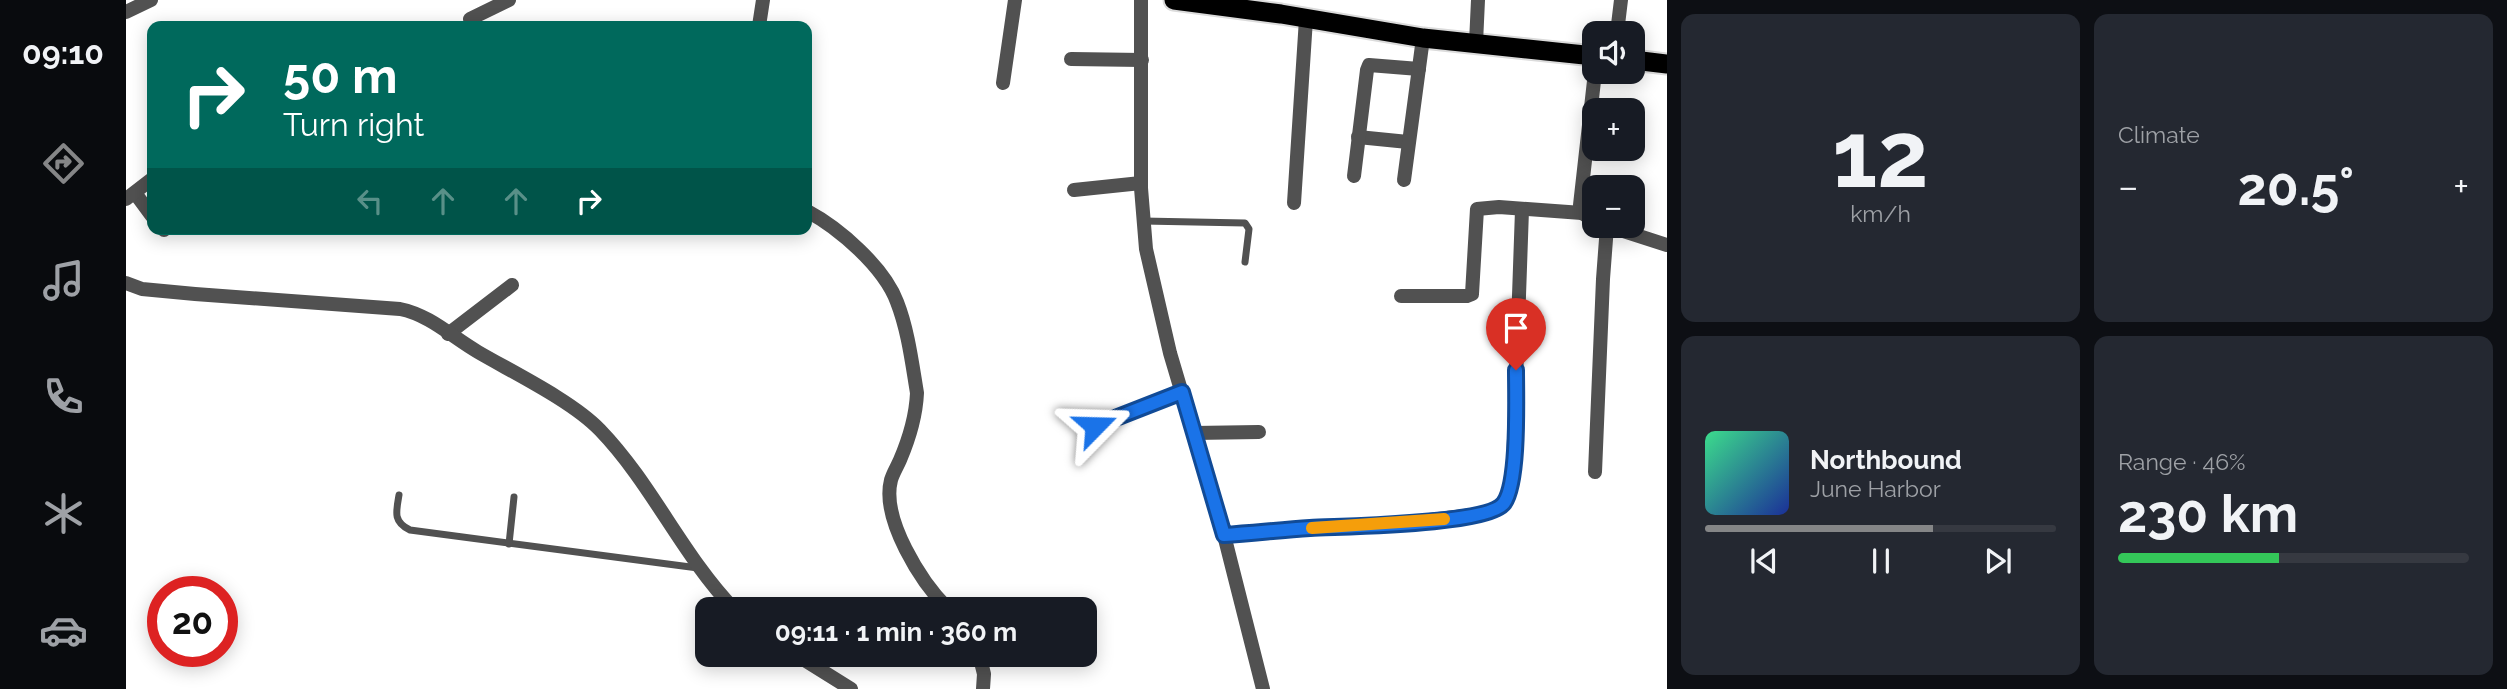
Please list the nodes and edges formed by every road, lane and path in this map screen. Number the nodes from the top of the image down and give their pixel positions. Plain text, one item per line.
1 (151, 0) edge
2 (509, 0) edge
3 (763, 0) edge
4 (1015, 0) edge
5 (1141, 0) edge
6 (1174, 0) edge
7 (1478, 0) edge
8 (1621, 0) edge
9 (1281, 7) edge
10 (126, 12) edge
11 (470, 19) dead end
12 (1306, 19) junction
13 (760, 21) edge
14 (1618, 21) edge
15 (1423, 37) junction
16 (1476, 43) junction
17 (1582, 55) edge
18 (1072, 58) dead end
19 (1142, 60) junction
20 (1645, 61) edge
21 (1667, 64) edge
22 (1419, 69) junction
23 (1003, 83) dead end
24 (1594, 84) edge
25 (1358, 137) junction
26 (1408, 142) junction
27 (1583, 175) edge
28 (1354, 176) dead end
29 (1404, 180) dead end
30 (147, 183) edge
31 (1141, 183) junction
32 (1074, 190) dead end
33 (130, 196) edge
34 (1294, 203) dead end
35 (1522, 210) junction
36 (147, 211) edge
37 (812, 214) edge
38 (1582, 216) edge
39 (1142, 221) junction
40 (1607, 238) edge
41 (1645, 238) edge
42 (1667, 245) edge
43 (1245, 262) dead end
44 (126, 284) edge
45 (512, 285) dead end
46 (1401, 296) dead end
47 (449, 334) junction
48 (1182, 392) junction
49 (1095, 426) dead end
50 (1259, 432) dead end
51 (1194, 433) junction
52 (1595, 472) dead end
53 (399, 495) dead end
54 (514, 497) dead end
55 (1224, 535) junction
56 (509, 544) junction
57 (698, 568) junction
58 (723, 597) edge
59 (938, 597) edge
60 (816, 667) edge
61 (982, 667) edge
62 (851, 689) edge
63 (983, 689) edge
64 (1263, 689) edge

1 - 10 street
2 - 11 street
3 - 13 street
4 - 23 street
5 - 19 street
6 - 9 highway
7 - 16 street
8 - 14 street
9 - 12 highway
12 - 15 highway
12 - 34 street
15 - 16 highway
15 - 22 street
16 - 17 highway
18 - 19 street
19 - 31 street
20 - 21 highway
22 - 25 street
22 - 26 street
24 - 27 street
25 - 26 street
25 - 28 street
26 - 29 street
30 - 33 street
31 - 32 street
31 - 39 street
33 - 36 street
35 - 38 street
35 - 46 street
35 - 55 street
37 - 59 street
39 - 43 lane
39 - 48 street
40 - 52 street
41 - 42 street
44 - 47 street
45 - 47 street
47 - 57 street
48 - 49 lane
48 - 51 street
50 - 51 street
51 - 55 street
53 - 56 lane
54 - 56 lane
55 - 64 street
56 - 57 lane
57 - 58 street
60 - 62 street
61 - 63 street

